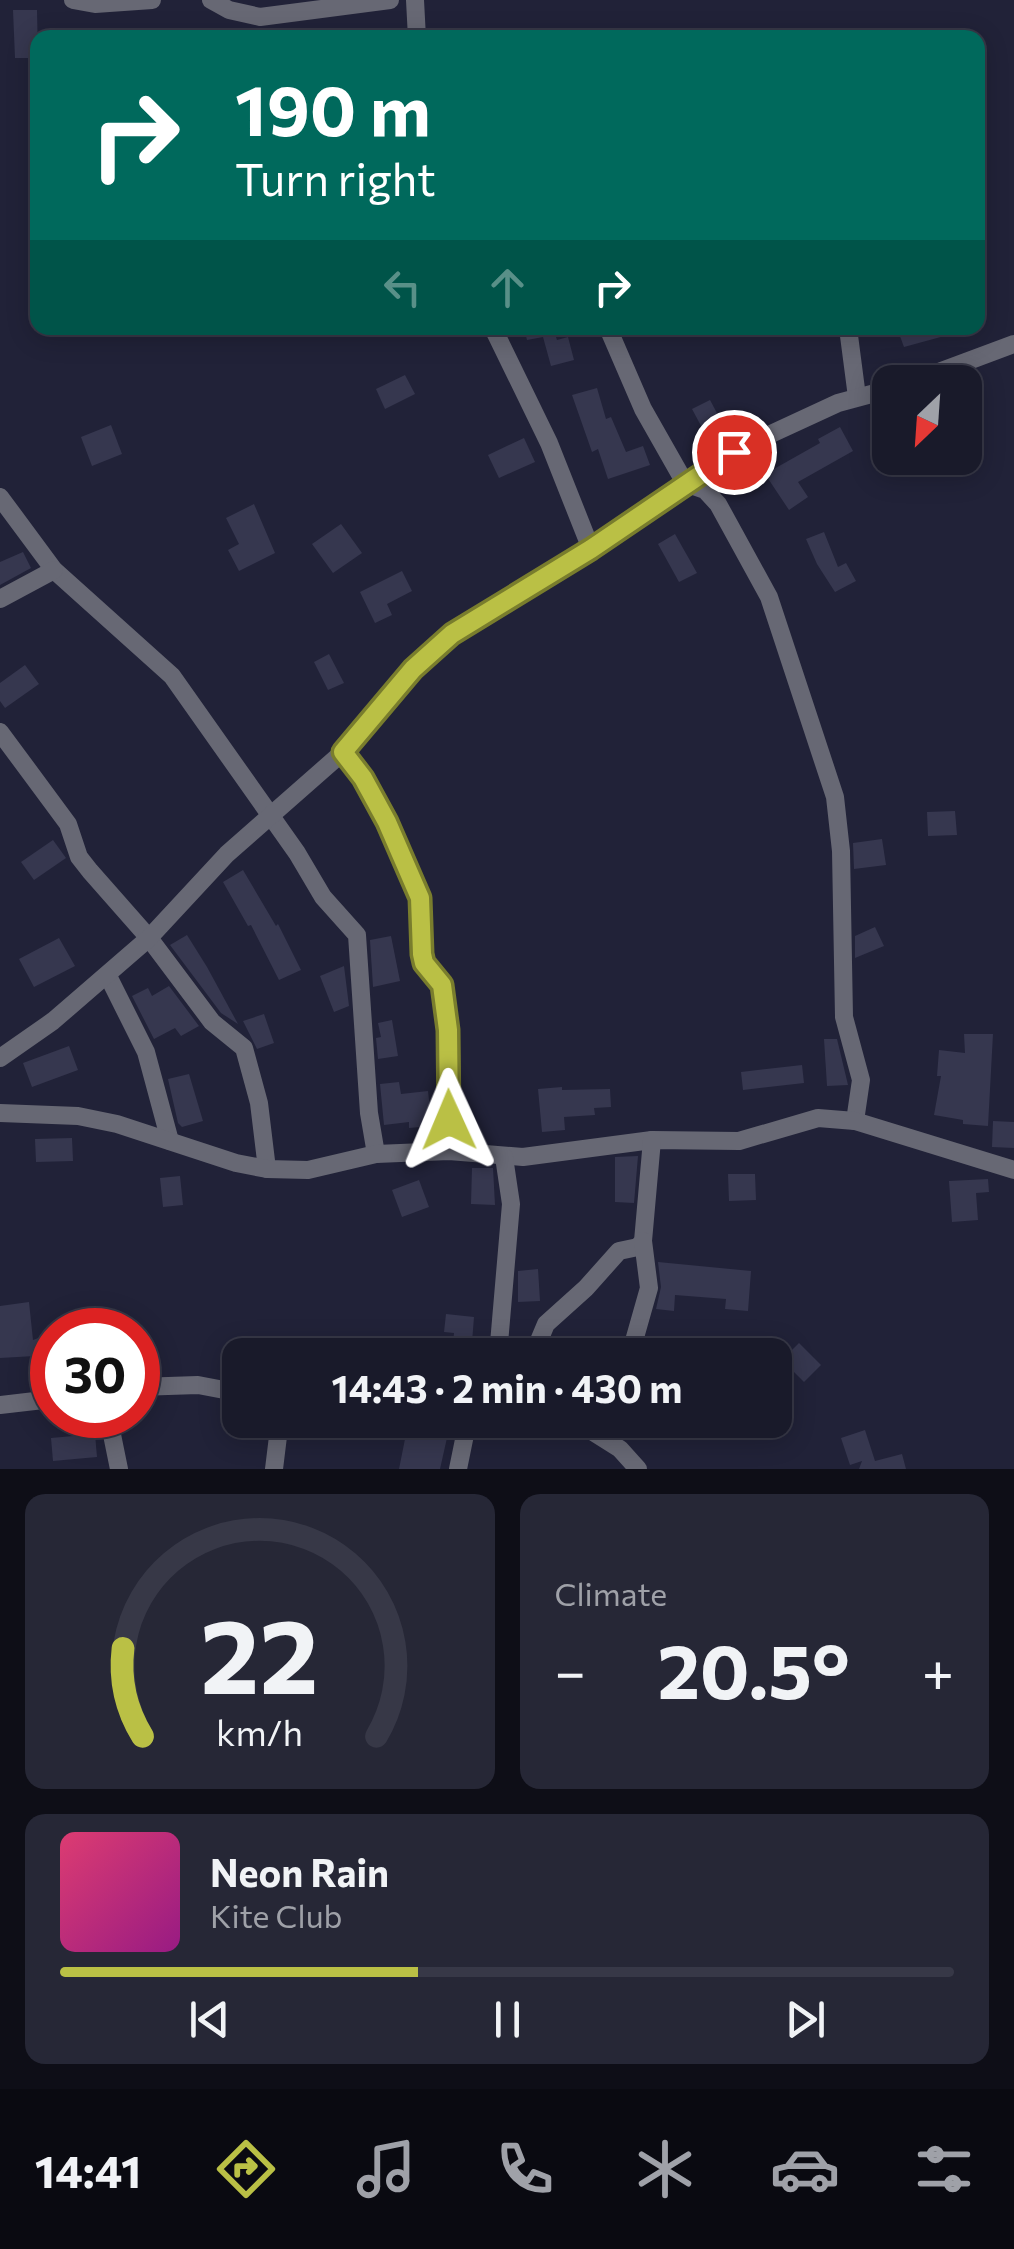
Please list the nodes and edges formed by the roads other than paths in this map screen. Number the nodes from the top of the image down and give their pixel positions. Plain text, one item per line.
1 (72, 0) edge
2 (152, 0) edge
3 (211, 0) edge
4 (390, 0) edge
5 (415, 0) edge
6 (234, 5) edge
7 (417, 30) edge
8 (496, 335) edge
9 (611, 335) edge
10 (849, 335) edge
11 (1014, 344) edge
12 (958, 365) edge
13 (872, 393) edge
14 (857, 397) junction
15 (685, 483) junction
16 (0, 497) edge
17 (591, 549) junction
18 (54, 570) junction
19 (0, 599) edge
20 (0, 732) edge
21 (343, 752) junction
22 (269, 817) junction
23 (149, 938) junction
24 (108, 976) junction
25 (0, 1058) edge
26 (0, 1113) edge
27 (855, 1121) junction
28 (652, 1140) junction
29 (170, 1141) junction
30 (449, 1151) junction
31 (376, 1154) junction
32 (504, 1157) junction
33 (268, 1170) junction
34 (1014, 1170) edge
35 (643, 1241) junction
36 (500, 1338) edge
37 (540, 1338) edge
38 (635, 1338) edge
39 (160, 1386) edge
40 (222, 1390) edge
41 (30, 1402) edge
42 (0, 1405) edge
43 (113, 1438) edge
44 (278, 1438) edge
45 (464, 1438) edge
46 (605, 1438) edge
47 (119, 1469) edge
48 (274, 1469) edge
49 (458, 1469) edge
50 (638, 1469) edge

1 - 2 street
3 - 6 street
4 - 6 street
5 - 7 street
8 - 17 street
9 - 15 street
10 - 14 street
11 - 12 street
13 - 14 street
14 - 15 street
15 - 17 street
15 - 27 street
16 - 18 street
17 - 21 street
18 - 19 street
18 - 22 street
20 - 23 street
21 - 22 street
21 - 30 street
22 - 23 street
22 - 31 street
23 - 24 street
23 - 33 street
24 - 25 street
24 - 29 street
26 - 29 street
27 - 28 street
27 - 34 street
28 - 32 street
28 - 35 street
29 - 33 street
30 - 31 street
30 - 32 street
31 - 33 street
32 - 36 street
35 - 37 street
35 - 38 street
39 - 40 street
41 - 42 street
43 - 47 street
44 - 48 street
45 - 49 street
46 - 50 street

